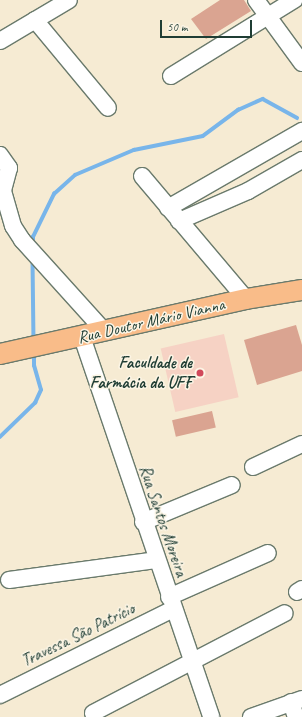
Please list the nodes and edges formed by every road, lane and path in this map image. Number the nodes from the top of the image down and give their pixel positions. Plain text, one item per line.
1 (69, 0) edge
2 (256, 0) edge
3 (294, 0) edge
4 (267, 16) junction
5 (35, 20) junction
6 (0, 41) edge
7 (302, 63) edge
8 (171, 76) dead end
9 (108, 108) dead end
10 (302, 131) edge
11 (0, 155) edge
12 (302, 160) edge
13 (142, 176) dead end
14 (168, 208) junction
15 (180, 221) junction
16 (302, 290) edge
17 (246, 299) junction
18 (105, 332) junction
19 (82, 337) junction
20 (0, 354) edge
21 (302, 444) edge
22 (253, 467) dead end
23 (232, 485) dead end
24 (143, 522) junction
25 (268, 553) dead end
26 (156, 560) junction
27 (9, 580) dead end
28 (171, 603) junction
29 (285, 613) dead end
30 (191, 661) junction
31 (0, 695) edge
32 (296, 706) edge
33 (93, 713) dead end
34 (211, 717) edge
35 (251, 717) edge

1 - 5 street
2 - 4 street
3 - 4 street
4 - 7 street
4 - 8 street
5 - 6 street
5 - 9 street
10 - 14 street
11 - 18 street
12 - 15 street
13 - 14 street
14 - 15 street
15 - 17 street
16 - 17 main road, Rua Doutor Mário Vianna
17 - 18 main road, Rua Doutor Mário Vianna
18 - 19 main road, Rua Doutor Mário Vianna
19 - 20 main road, Rua Doutor Mário Vianna
19 - 24 street, Rua Santos Moreira
21 - 22 street
23 - 24 street
24 - 26 street, Rua Santos Moreira
25 - 28 street, Travessa São Patrício
26 - 27 street
26 - 28 street, Rua Santos Moreira
28 - 30 street, Rua Santos Moreira
28 - 31 street, Travessa São Patrício
29 - 30 street
30 - 33 street
30 - 34 street, Rua Santos Moreira
32 - 35 street

